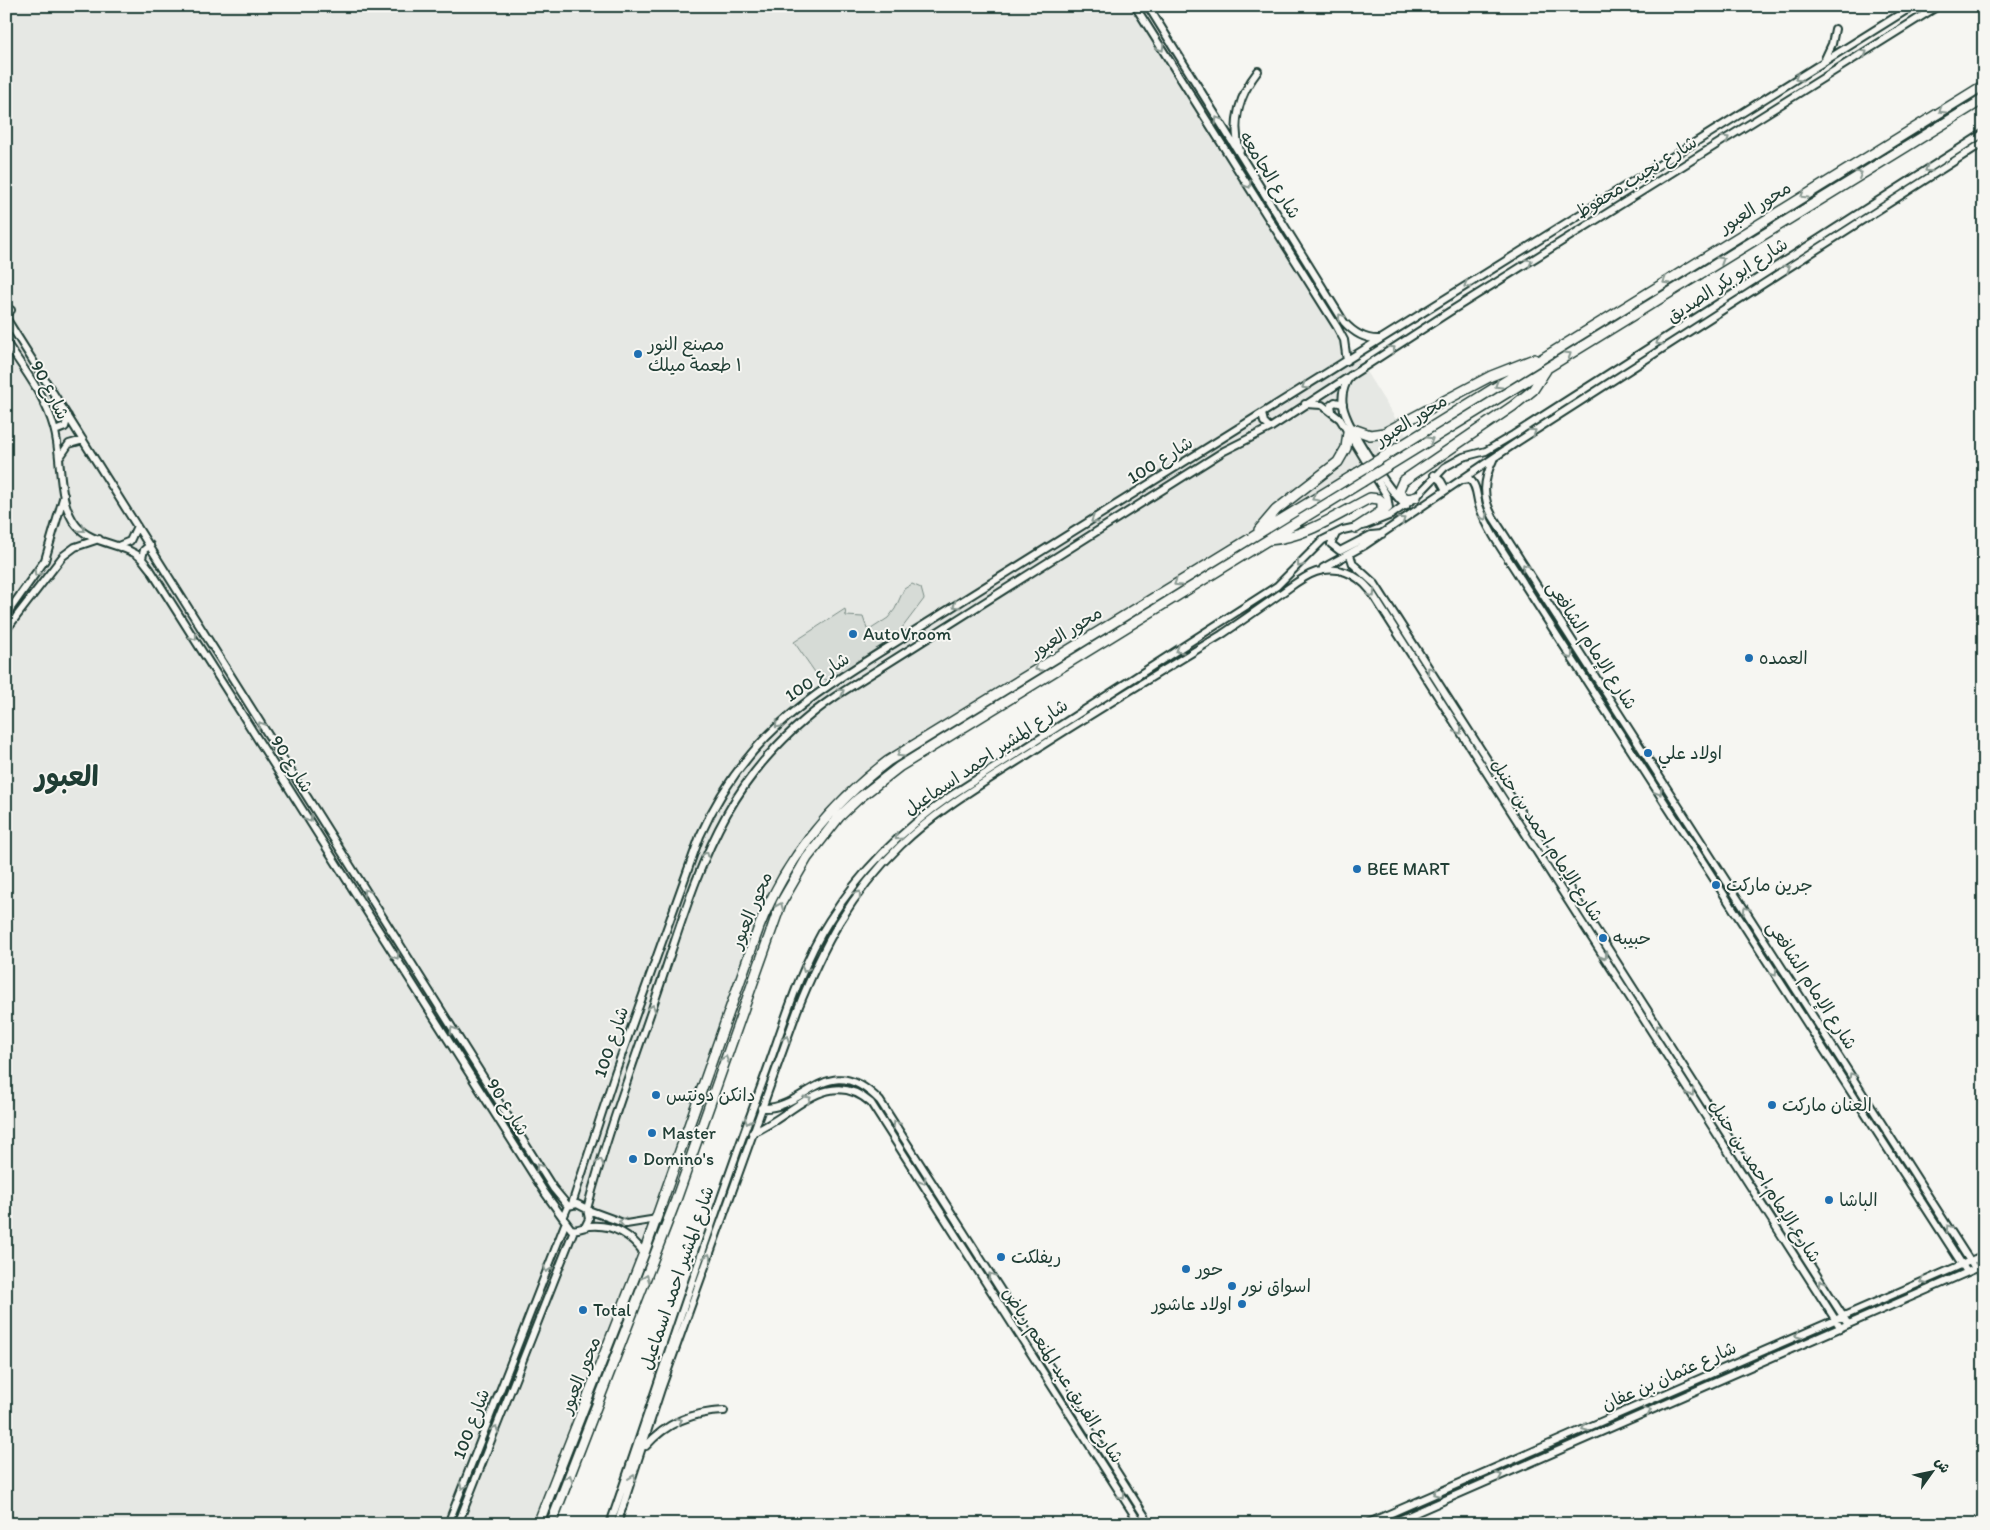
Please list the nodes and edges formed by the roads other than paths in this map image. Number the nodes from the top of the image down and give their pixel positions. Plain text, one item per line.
1 (1136, 6) edge
2 (1148, 6) edge
3 (1913, 6) edge
4 (1938, 6) edge
5 (1834, 29) dead end
6 (1823, 63) junction
7 (1258, 71) dead end
8 (1984, 85) edge
9 (1984, 99) edge
10 (1984, 134) edge
11 (1984, 142) edge
12 (1244, 161) junction
13 (1330, 300) junction
14 (1442, 300) junction
15 (1322, 304) junction
16 (1449, 312) junction
17 (6, 318) edge
18 (1381, 339) junction
19 (6, 342) edge
20 (1542, 358) junction
21 (1346, 360) junction
22 (1547, 369) junction
23 (1351, 375) junction
24 (1304, 404) junction
25 (1343, 404) junction
26 (1332, 411) junction
27 (1262, 414) junction
28 (68, 416) junction
29 (1270, 428) junction
30 (1351, 430) junction
31 (55, 431) junction
32 (1513, 435) junction
33 (83, 440) junction
34 (1517, 442) junction
35 (1486, 451) junction
36 (60, 457) junction
37 (1493, 460) junction
38 (1434, 476) junction
39 (1463, 480) junction
40 (1446, 490) junction
41 (64, 494) junction
42 (1131, 496) junction
43 (1416, 497) junction
44 (1121, 502) junction
45 (1406, 506) junction
46 (1137, 507) junction
47 (1128, 512) junction
48 (138, 526) junction
49 (1356, 528) junction
50 (1337, 533) junction
51 (1256, 534) junction
52 (1382, 534) junction
53 (99, 539) junction
54 (1266, 540) junction
55 (118, 546) junction
56 (150, 546) junction
57 (1048, 548) junction
58 (1350, 555) junction
59 (142, 558) junction
60 (1055, 558) junction
61 (1362, 570) junction
62 (1315, 572) junction
63 (1005, 574) junction
64 (1357, 577) junction
65 (1012, 586) junction
66 (6, 615) edge
67 (6, 630) edge
68 (674, 909) junction
69 (685, 916) junction
70 (659, 952) junction
71 (669, 959) junction
72 (1630, 983) junction
73 (1623, 987) junction
74 (1688, 1074) junction
75 (1681, 1078) junction
76 (821, 1083) junction
77 (824, 1091) junction
78 (761, 1108) junction
79 (752, 1133) junction
80 (553, 1188) junction
81 (545, 1194) junction
82 (570, 1205) junction
83 (587, 1209) junction
84 (657, 1219) junction
85 (564, 1221) junction
86 (585, 1227) junction
87 (1783, 1229) junction
88 (574, 1230) junction
89 (1789, 1238) junction
90 (644, 1253) junction
91 (1984, 1255) edge
92 (1970, 1261) junction
93 (1962, 1264) junction
94 (1984, 1265) edge
95 (1975, 1269) junction
96 (1967, 1272) junction
97 (1843, 1316) junction
98 (1835, 1319) junction
99 (1848, 1324) junction
100 (1840, 1327) junction
101 (724, 1411) dead end
102 (644, 1449) junction
103 (448, 1524) edge
104 (458, 1524) edge
105 (538, 1524) edge
106 (551, 1524) edge
107 (610, 1524) edge
108 (617, 1524) edge
109 (1140, 1524) edge
110 (1150, 1524) edge
111 (1366, 1524) edge
112 (1390, 1524) edge

1 -> 15 street, شارع الجامعه
12 -> 2 street, شارع الجامعه
3 - 6 street, شارع نجيب محفوظ
16 -> 4 street, شارع نجيب محفوظ
5 - 6 street
6 -> 14 street, شارع نجيب محفوظ
7 - 12 street
8 -> 20 highway, محور العبور
22 -> 9 highway, محور العبور
10 -> 32 street, شارع ابو بكر الصديق
34 -> 11 street, شارع ابو بكر الصديق
12 - 13 street, شارع الجامعه
13 - 15 street
18 -> 13 street, شارع الجامعه
14 - 16 street
14 - 18 street, شارع نجيب محفوظ
15 - 21 street, شارع الجامعه
23 -> 16 street, شارع نجيب محفوظ
17 - 28 street, شارع 90
18 - 21 street, شارع نجيب محفوظ
19 - 31 street, شارع 90
20 - 30 highway
20 -> 51 highway, محور العبور, bridge
21 -> 27 street, شارع 100
22 - 43 highway
54 -> 22 highway, محور العبور, bridge
23 - 24 street, شارع 100
23 - 25 street
24 - 26 street
24 - 29 street, شارع 100
25 - 26 street
25 - 30 street
26 - 30 street
27 - 29 street
27 - 42 street, شارع 100
28 - 31 street
28 - 33 street, شارع 90
29 - 46 street, شارع 100
30 - 45 street
30 - 49 street
30 - 51 highway
31 - 36 street, شارع 90
32 - 34 street
32 - 35 street, شارع ابو بكر الصديق
33 - 36 street
33 - 48 street, شارع 90
34 - 37 street, شارع ابو بكر الصديق
35 - 37 street
35 - 38 street, شارع ابو بكر الصديق
36 - 41 street, شارع 90
37 - 39 street, شارع ابو بكر الصديق
92 -> 37 street, شارع الإمام الشافعى
38 - 40 street
38 - 43 street, شارع ابو بكر الصديق
39 - 40 street, شارع ابو بكر الصديق
39 -> 93 street, شارع الإمام الشافعى
52 -> 40 street, شارع ابو بكر الصديق
41 -> 53 street, شارع 90
41 -> 66 street
42 - 44 street, شارع 100
42 - 46 street
43 - 45 street, شارع ابو بكر الصديق
44 - 47 street
44 -> 57 street, شارع 100
45 - 49 street, شارع ابو بكر الصديق
46 - 47 street, شارع 100
47 - 60 street, شارع 100
48 - 55 street
48 - 56 street, شارع 90
49 - 50 street
49 - 54 highway
50 - 52 street
50 -> 107 street, شارع المشير احمد اسماعيل
51 -> 84 highway, محور العبور
52 - 58 street, شارع ابو بكر الصديق
53 - 55 street, شارع 90
53 - 67 street
106 -> 54 highway, محور العبور
55 - 59 street, شارع 90
56 - 59 street
80 -> 56 street, شارع 90
57 - 60 street
57 - 63 street, شارع 100
58 - 61 street, شارع الإمام احمد بن حنبل
58 - 62 street, شارع ابو بكر الصديق
59 -> 81 street, شارع 90
60 - 65 street, شارع 100
61 - 64 street
72 -> 61 street, شارع الإمام احمد بن حنبل
62 - 64 street
78 -> 62 street, شارع المشير احمد اسماعيل
63 - 65 street
63 -> 68 street, شارع 100
64 -> 73 street, شارع الإمام احمد بن حنبل
69 -> 65 street, شارع 100
68 - 69 street
68 - 70 street, شارع 100
69 - 71 street, شارع 100
70 - 71 street
70 - 82 street, شارع 100
83 -> 71 street, شارع 100
72 - 73 street
74 -> 72 street, شارع الإمام احمد بن حنبل
73 - 75 street, شارع الإمام احمد بن حنبل
74 - 75 street
74 - 87 street, شارع الإمام احمد بن حنبل
75 -> 87 street, شارع الإمام احمد بن حنبل
76 - 77 street
76 - 78 street, شارع الفريق عبد المنعم رياض
110 -> 76 street, شارع الفريق عبد المنعم رياض
79 -> 77 street, شارع الفريق عبد المنعم رياض
77 -> 109 street, شارع الفريق عبد المنعم رياض
78 - 79 street, شارع المشير احمد اسماعيل
102 -> 79 street, شارع المشير احمد اسماعيل
80 - 81 street
80 - 82 street, شارع 90
81 - 85 street, شارع 90
82 - 83 street
82 - 85 street
84 -> 83 street
83 - 86 street
84 - 90 highway, محور العبور
85 - 88 street
85 -> 103 street, شارع 100
86 - 88 street
86 - 90 street
87 - 89 street, شارع الإمام احمد بن حنبل
104 -> 88 street, شارع 100
97 -> 89 street, شارع الإمام احمد بن حنبل
89 - 98 street, شارع الإمام احمد بن حنبل
90 - 105 highway, محور العبور
91 - 92 street, شارع عثمان بن عفان
92 - 93 street, شارع عثمان بن عفان
92 - 95 street, شارع الإمام الشافعى
93 - 96 street, شارع الإمام الشافعى
93 -> 97 street, شارع عثمان بن عفان
94 - 95 street, شارع عثمان بن عفان
95 - 96 street, شارع عثمان بن عفان
96 - 99 street, شارع عثمان بن عفان
97 - 98 street, شارع عثمان بن عفان
97 - 99 street, شارع الإمام احمد بن حنبل
98 - 100 street, شارع الإمام احمد بن حنبل
98 -> 111 street, شارع عثمان بن عفان
99 - 100 street, شارع عثمان بن عفان
112 -> 100 street, شارع عثمان بن عفان
102 -> 101 street
108 -> 102 street, شارع المشير احمد اسماعيل

